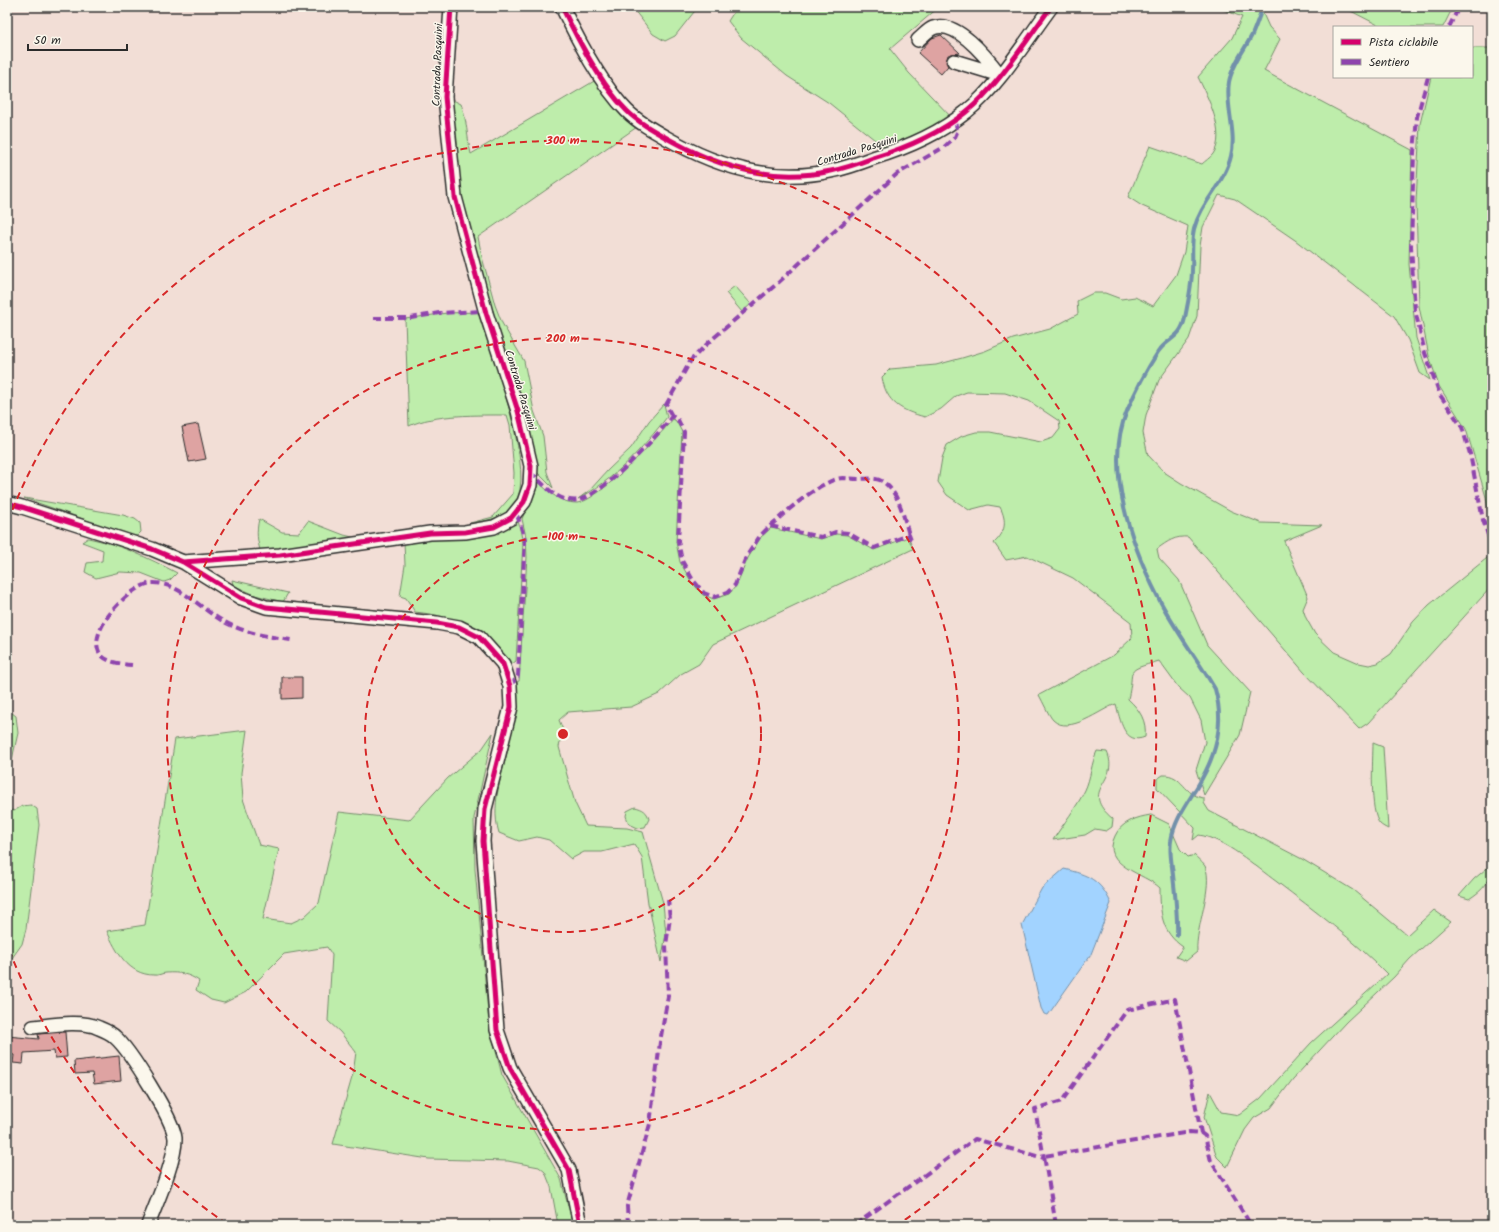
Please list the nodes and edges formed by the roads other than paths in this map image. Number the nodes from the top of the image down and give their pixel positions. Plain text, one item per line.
1 (451, 7) edge
2 (562, 7) edge
3 (1051, 7) edge
4 (918, 40) dead end
5 (954, 61) dead end
6 (1000, 75) junction
7 (7, 503) edge
8 (183, 562) junction
9 (33, 1027) dead end
10 (148, 1225) edge
11 (580, 1225) edge

1 - 8 street, Contrada Pasquini
2 - 6 street, Contrada Pasquini
3 - 6 street, Contrada Pasquini
4 - 6 street
5 - 6 street
7 - 8 street
8 - 11 street
9 - 10 street

